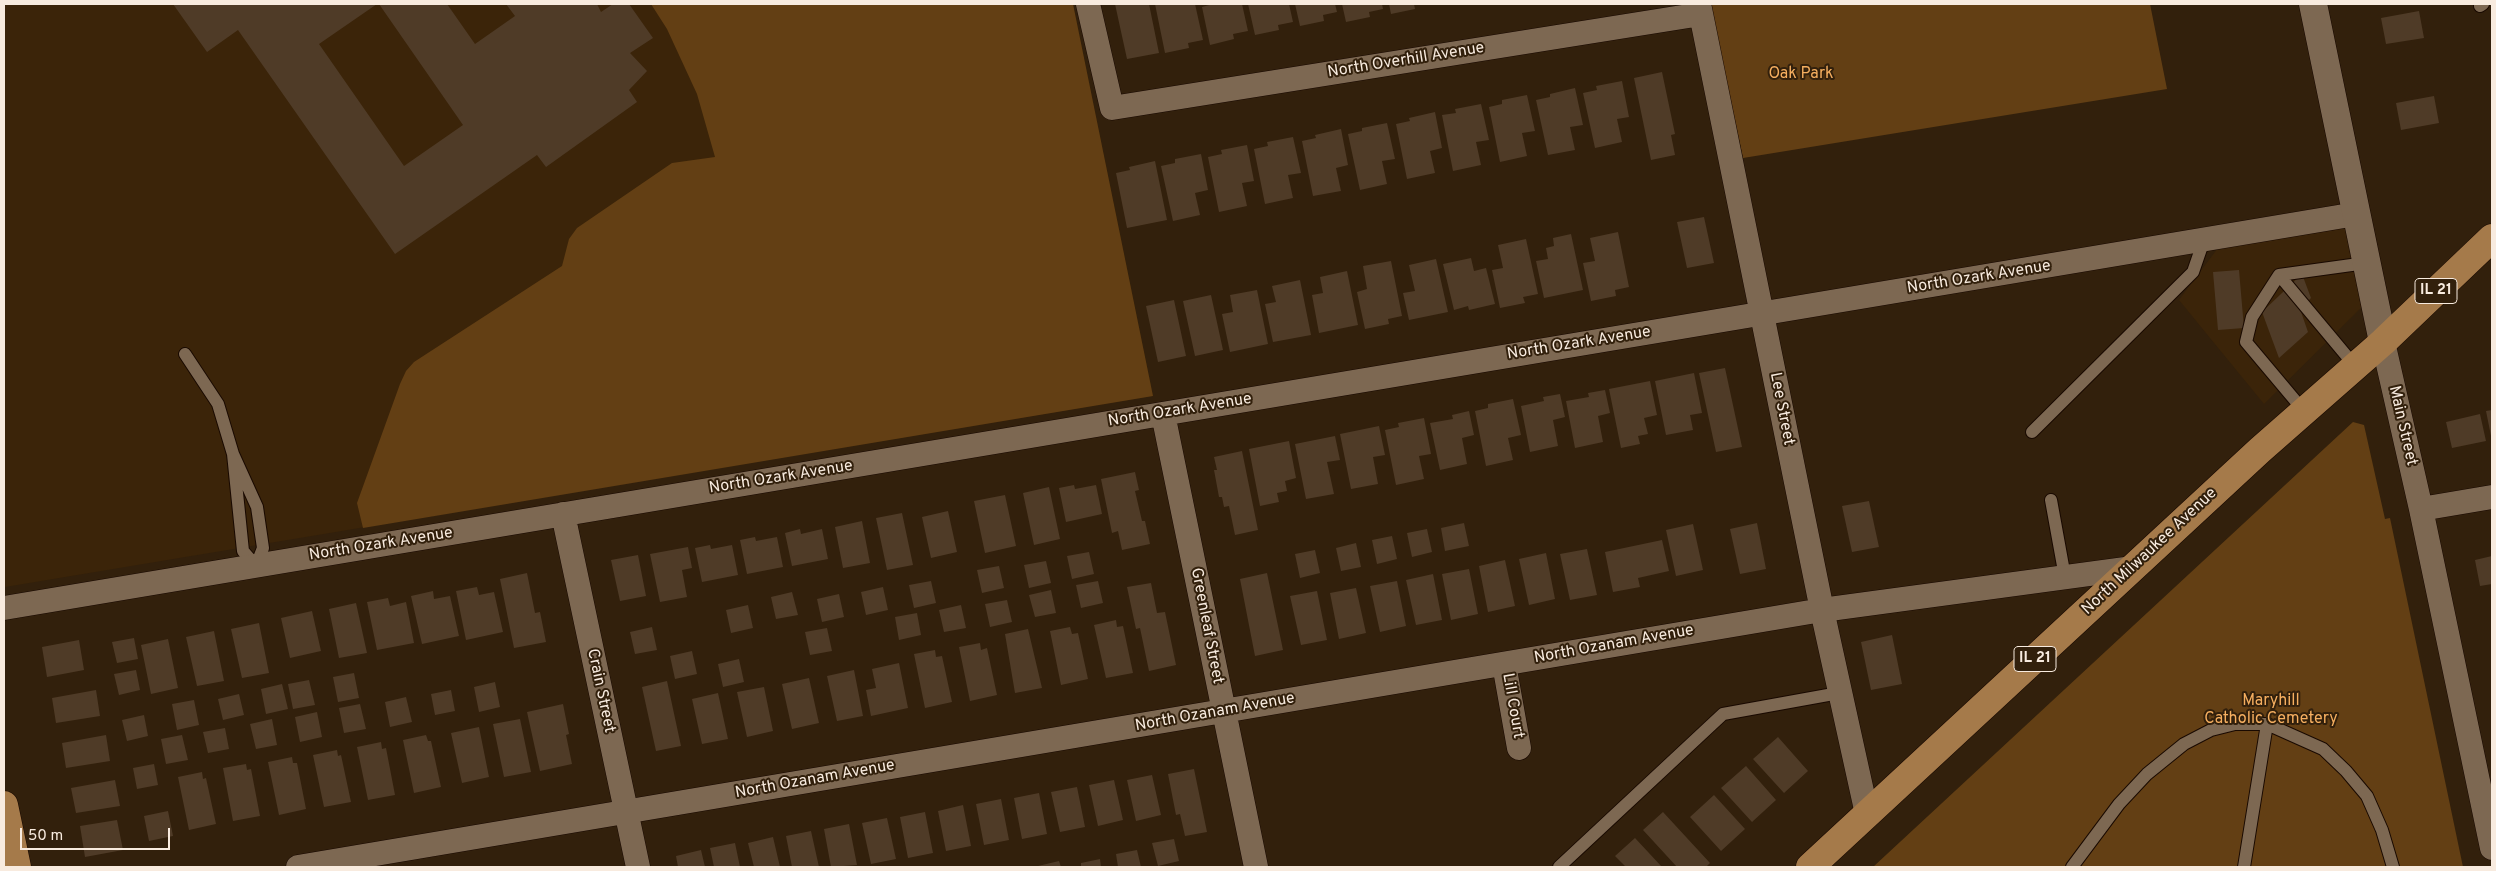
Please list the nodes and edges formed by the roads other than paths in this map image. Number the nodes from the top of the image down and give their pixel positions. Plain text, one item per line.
1 (1088, 4) edge
2 (2313, 4) edge
3 (1700, 9) edge
4 (2356, 214) junction
5 (2492, 238) edge
6 (2204, 240) junction
7 (2366, 263) junction
8 (2279, 275) junction
9 (1762, 314) junction
10 (2383, 342) junction
11 (185, 354) dead end
12 (2355, 366) junction
13 (2304, 411) junction
14 (1163, 414) junction
15 (2032, 432) dead end
16 (232, 454) junction
17 (2492, 497) edge
18 (2051, 500) dead end
19 (2421, 509) junction
20 (563, 514) junction
21 (256, 566) junction
22 (2133, 568) junction
23 (2065, 577) junction
24 (4, 608) edge
25 (1822, 610) junction
26 (1504, 664) junction
27 (1839, 693) junction
28 (1223, 711) junction
29 (2267, 724) junction
30 (1519, 748) dead end
31 (4, 805) edge
32 (2488, 808) edge
33 (626, 812) junction
34 (1867, 814) junction
35 (2492, 848) edge
36 (17, 867) edge
37 (298, 867) edge
38 (638, 867) edge
39 (1256, 867) edge
40 (1559, 867) edge
41 (1810, 867) edge
42 (2072, 867) edge
43 (2244, 867) edge
44 (2394, 867) edge

1 - 3 street, North Overhill Avenue
2 - 4 street, Main Street
3 - 9 street, Lee Street
4 - 6 street, North Ozark Avenue
4 - 7 street, Main Street
5 - 10 main road, North Milwaukee Avenue / IL 21
6 - 9 street, North Ozark Avenue
6 - 15 lane
7 - 8 lane
7 - 10 street, Main Street
8 - 12 lane
8 - 13 lane
9 - 14 street, North Ozark Avenue
9 - 25 street, Lee Street
10 - 12 main road, North Milwaukee Avenue / IL 21
10 - 19 street, Main Street
11 - 16 lane
12 - 13 main road, North Milwaukee Avenue / IL 21
13 - 22 main road, North Milwaukee Avenue / IL 21
14 - 20 street, North Ozark Avenue
14 - 28 street, Greenleaf Street
16 - 21 lane
16 - 21 lane
17 - 19 street
18 - 23 lane
19 - 32 street, Main Street
20 - 21 street, North Ozark Avenue
20 - 33 street, Crain Street
21 - 24 street, North Ozark Avenue
22 - 23 street, North Ozanam Avenue
22 - 34 main road, North Milwaukee Avenue / IL 21
23 - 25 street, North Ozanam Avenue
25 - 26 street, North Ozanam Avenue
25 - 27 street, Lee Street
26 - 28 street, North Ozanam Avenue
26 - 30 street, Lill Court
27 - 34 street, Lee Street
27 - 40 lane
28 - 33 street, North Ozanam Avenue
28 - 39 street, Greenleaf Street
29 - 42 lane
29 - 43 lane
29 - 44 lane
31 - 36 main road
32 - 35 street, Main Street
33 - 37 street, North Ozanam Avenue
33 - 38 street, Crain Street
34 - 41 main road, North Milwaukee Avenue / IL 21

